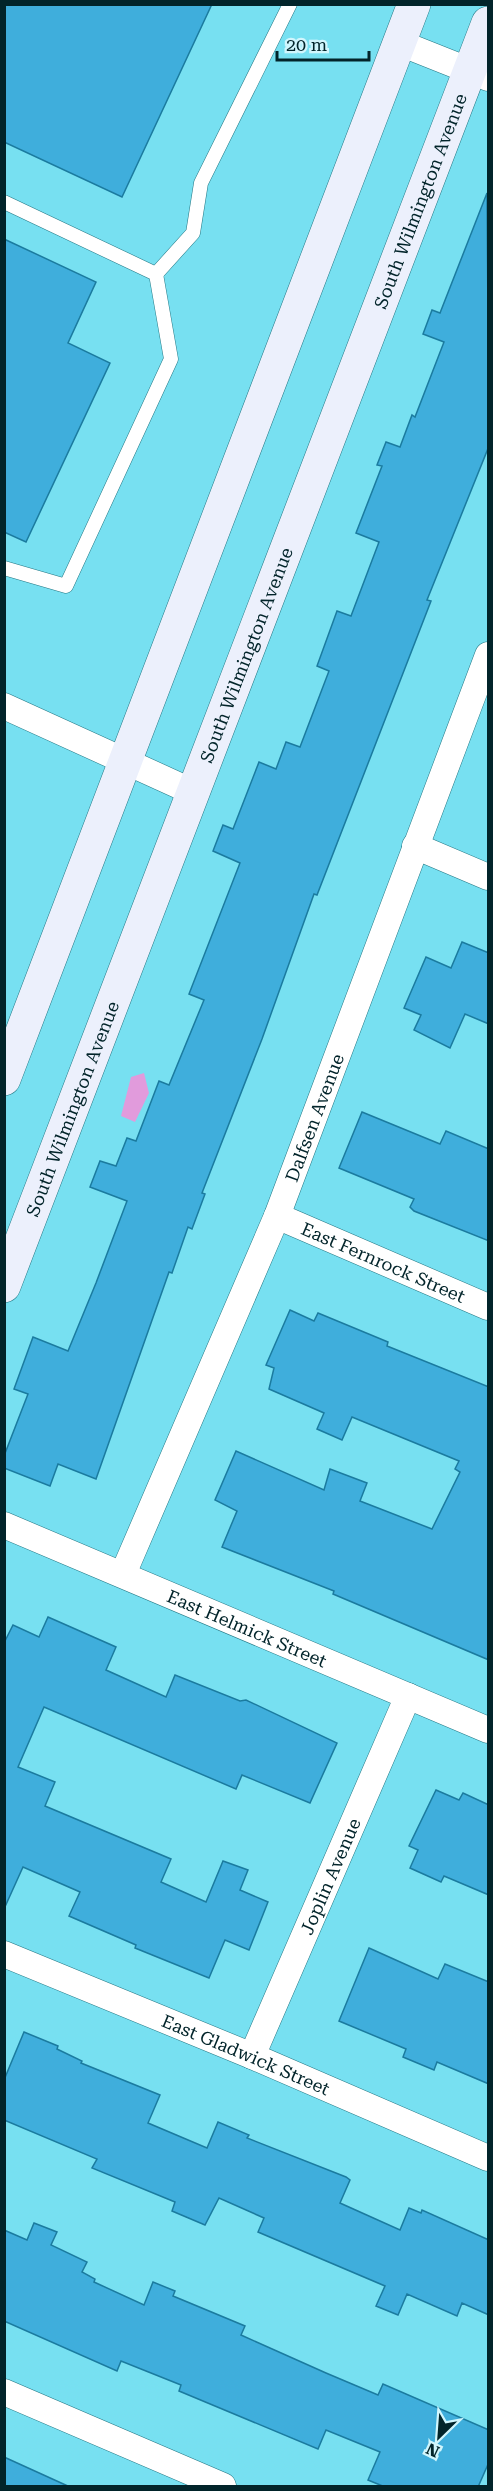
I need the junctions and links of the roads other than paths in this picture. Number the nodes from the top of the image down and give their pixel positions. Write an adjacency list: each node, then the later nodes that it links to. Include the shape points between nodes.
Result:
1 (290, 4): 7 (lane, via 201,183 193,233)
2 (414, 4): 4 (main road)
3 (489, 23): 5 (main road, South Wilmington Avenue)
4 (400, 44): 5 (street); 11 (main road)
5 (480, 75): 12 (main road, South Wilmington Avenue)
6 (4, 202): 7 (lane)
7 (156, 274): 8 (lane, via 171,359 66,586)
8 (4, 568)
9 (489, 655): 13 (street, Dalfsen Avenue)
10 (4, 706): 11 (street)
11 (126, 762): 12 (street); 15 (main road)
12 (195, 793): 17 (main road, South Wilmington Avenue)
13 (415, 846): 14 (street); 16 (street, Dalfsen Avenue)
14 (489, 877)
15 (4, 1079)
16 (277, 1216): 18 (street, East Fernrock Street); 20 (street, Dalfsen Avenue)
17 (4, 1286)
18 (489, 1307)
19 (4, 1526): 20 (street, East Helmick Street)
20 (123, 1574): 21 (street, East Helmick Street)
21 (408, 1696): 22 (street, East Helmick Street); 24 (street, Joplin Avenue)
22 (489, 1730)
23 (4, 1954): 24 (street, East Gladwick Street)
24 (252, 2056): 25 (street, East Gladwick Street)
25 (489, 2158)
26 (4, 2392): 27 (street)
27 (208, 2484)

